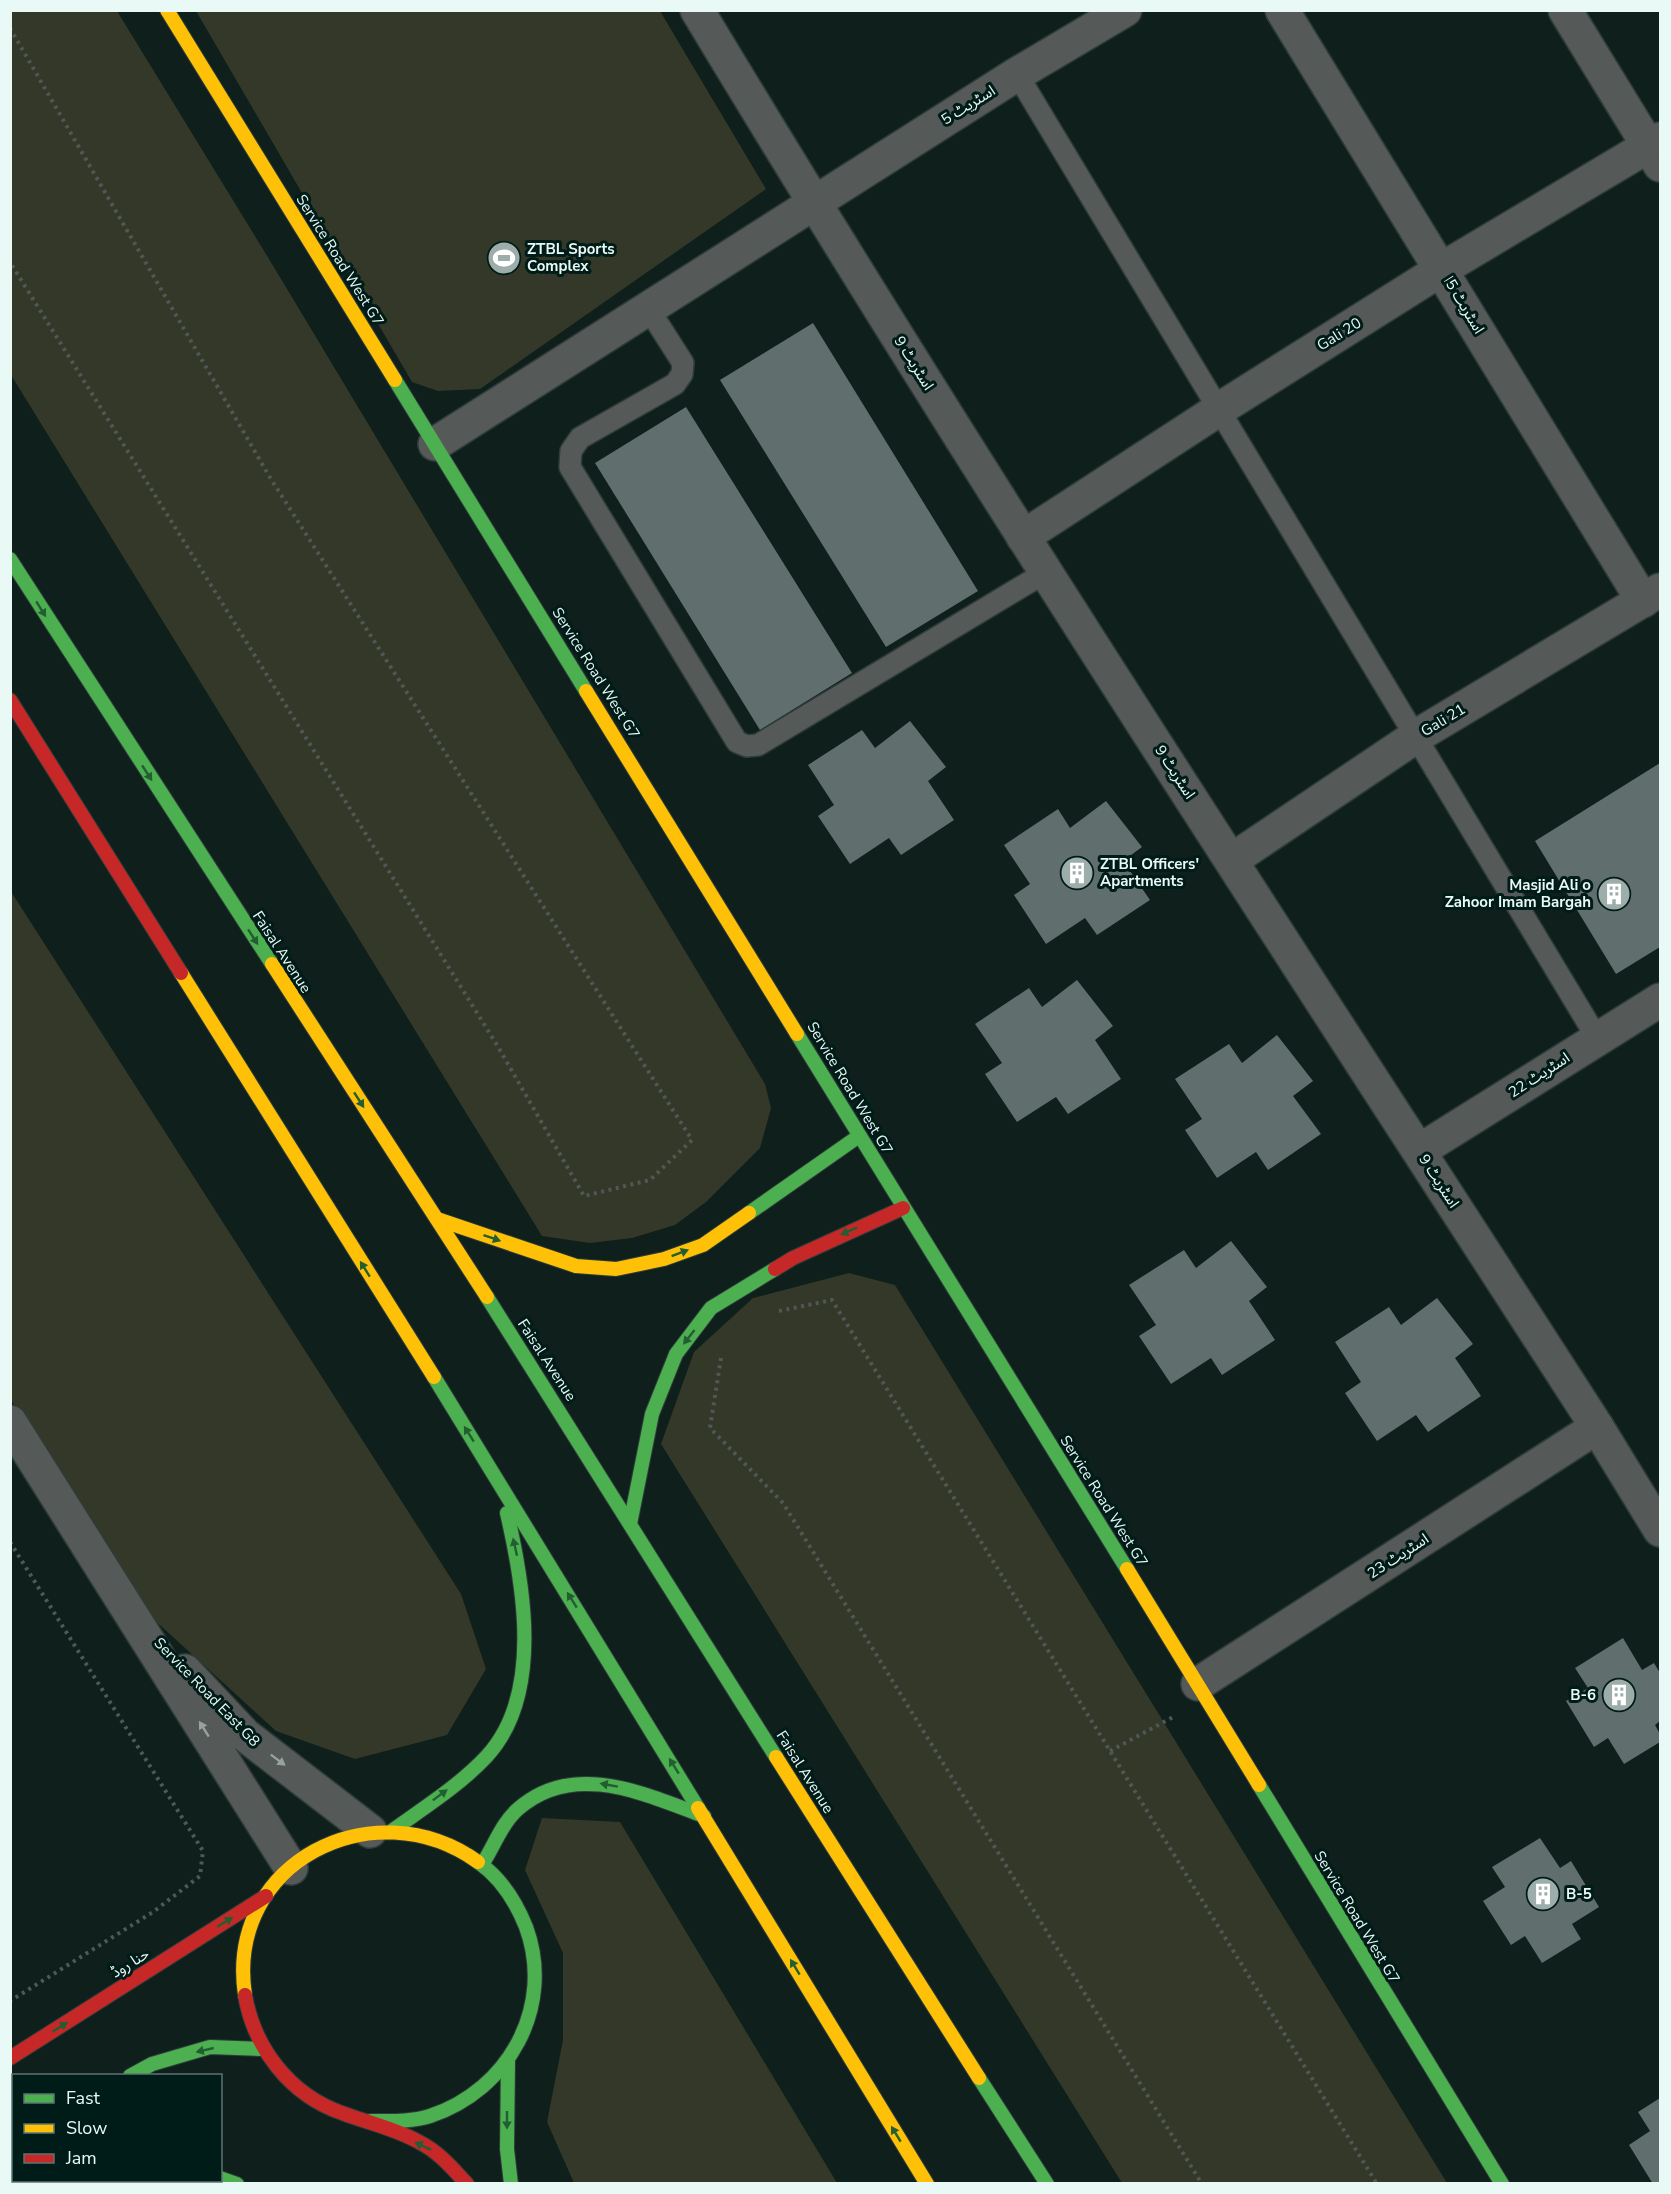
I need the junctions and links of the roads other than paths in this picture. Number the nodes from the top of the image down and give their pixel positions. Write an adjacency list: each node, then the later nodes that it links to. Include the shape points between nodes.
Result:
1 (167, 10): 12 (main road, Service Road West G7)
2 (697, 10): 8 (street, اسٹریٹ 9)
3 (1125, 10): 6 (street, اسٹریٹ 5)
4 (1282, 10): 9 (street, اسٹریٹ 5ا)
5 (1564, 10): 7 (street)
6 (1017, 74): 8 (street, اسٹریٹ 5); 11 (lane)
7 (1657, 150): 9 (street, Gali 20)
8 (813, 203): 10 (street, اسٹریٹ 5); 13 (street, اسٹریٹ 9)
9 (1442, 269): 11 (street, Gali 20); 16 (street, اسٹریٹ 5ا)
10 (648, 308): 12 (street, اسٹریٹ 5); 15 (lane, via 683,363 682,374 675,384 580,438 571,451 570,467 737,742 758,745)
11 (1218, 410): 13 (street, Gali 20); 18 (lane)
12 (435, 444): 22 (main road, Service Road West G7)
13 (1023, 537): 15 (street, اسٹریٹ 9)
14 (10, 560): 25 (main road, Faisal Avenue, one-way to 25)
15 (1046, 572): 19 (street, اسٹریٹ 9)
16 (1652, 595): 18 (street, Gali 21)
17 (10, 700): 28 (main road, one-way to 17)
18 (1415, 737): 19 (street, Gali 21); 21 (lane)
19 (1232, 860): 23 (street, اسٹریٹ 9)
20 (1660, 1000): 21 (street, اسٹریٹ 22)
21 (1597, 1038): 23 (street, اسٹریٹ 22)
22 (859, 1136): 24 (main road, Service Road West G7); 25 (main road, one-way to 22, via 576,1266 616,1269 664,1259 703,1245)
23 (1419, 1151): 27 (street, اسٹریٹ 9)
24 (903, 1209): 29 (main road, one-way to 29, via 793,1257 711,1308 676,1354 652,1414); 32 (main road, Service Road West G7)
25 (437, 1219): 29 (main road, Faisal Avenue)
26 (10, 1422): 31 (street, Service Road East G8)
27 (1597, 1427): 30 (street, اسٹریٹ 9); 32 (street, اسٹریٹ 23)
28 (500, 1483): 33 (main road, one-way to 28); 34 (main road, one-way to 28, via 463,1777 495,1747 512,1708 526,1651 525,1603)
29 (630, 1524): 48 (main road, Faisal Avenue)
30 (1660, 1530)
31 (133, 1615): 34 (street, Service Road East G8, one-way to 34, via 244,1735); 36 (street, Service Road East G8, one-way to 31)
32 (1203, 1692): 49 (main road, Service Road West G7)
33 (705, 1816): 35 (main road, one-way to 35, via 610,1784 574,1782 546,1788 517,1810); 47 (main road, one-way to 33)
34 (382, 1830): 35 (main road, via 440,1839); 36 (main road, via 341,1838 315,1850)
35 (483, 1863): 40 (main road, via 518,1906 535,1958 531,2012 522,2038)
36 (291, 1868): 37 (main road)
37 (266, 1896): 38 (main road, via 246,1945 243,1972 244,1999); 39 (main road, حنا روڈ, one-way to 37)
38 (263, 2049): 41 (main road, one-way to 41, via 210,2047 152,2064); 42 (main road, via 283,2076 308,2097 338,2112)
39 (10, 2058)
40 (507, 2061): 42 (main road, via 475,2091 437,2114 404,2121); 46 (main road, one-way to 46)
41 (134, 2074)
42 (371, 2121): 45 (main road, one-way to 42, via 433,2150)
43 (222, 2179): 44 (main road)
44 (237, 2184)
45 (467, 2184)
46 (511, 2184)
47 (927, 2184)
48 (1047, 2184)
49 (1502, 2184)

